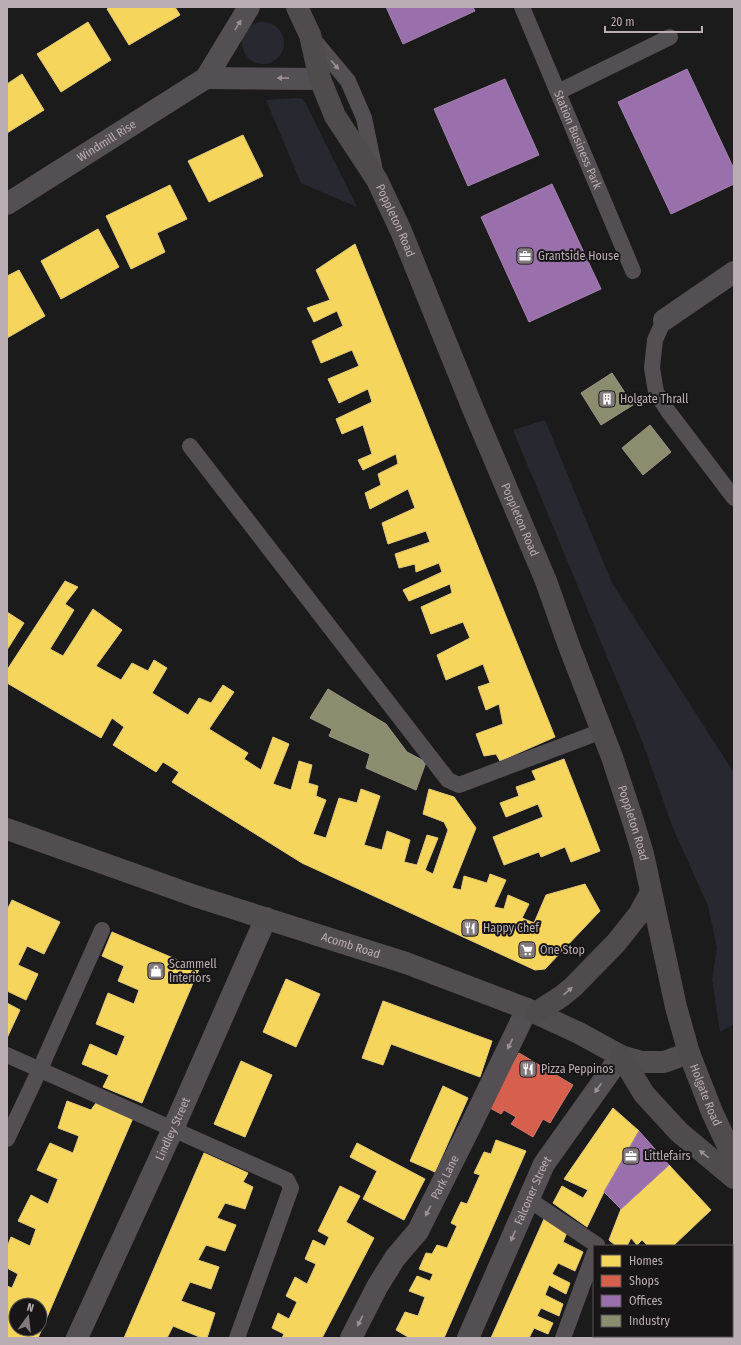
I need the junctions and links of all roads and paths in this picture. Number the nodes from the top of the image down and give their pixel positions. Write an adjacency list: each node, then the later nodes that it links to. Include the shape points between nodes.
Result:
1 (249, 7): 6 (street, Windmill Rise, one-way to 1)
2 (297, 7): 4 (main road, Poppleton Road)
3 (524, 8): 8 (lane, Station Business Park)
4 (310, 36): 7 (main road, Poppleton Road); 9 (lane, one-way to 9, via 348,81 364,118)
5 (670, 37): 8 (lane)
6 (206, 78): 7 (street, one-way to 6); 10 (street, Windmill Rise)
7 (320, 79): 9 (main road, Poppleton Road, via 335,116)
8 (558, 92): 11 (lane, Station Business Park)
9 (377, 180): 16 (main road, Poppleton Road, via 401,231 546,581)
10 (7, 204)
11 (633, 271)
12 (734, 272): 13 (street)
13 (664, 320): 15 (lane, via 655,340 652,368 656,392)
14 (190, 446): 16 (lane, via 448,780 459,785)
15 (734, 498)
16 (602, 731): 18 (main road, Poppleton Road, via 633,820)
17 (7, 829): 19 (main road, Acomb Road)
18 (652, 892): 21 (main road, one-way to 18, via 562,996 573,987 616,943 639,914); 22 (main road, Poppleton Road, via 676,1007)
19 (266, 918): 21 (main road, Acomb Road, via 406,963); 26 (street, Lindley Street)
20 (102, 930): 25 (lane)
21 (532, 1011): 24 (main road, Acomb Road); 35 (street, Park Lane, one-way to 35, via 418,1231 391,1264)
22 (690, 1053): 24 (main road, Acomb Road, via 664,1062 642,1062); 28 (main road, Holgate Road, via 712,1112)
23 (7, 1055): 25 (lane)
24 (621, 1056): 29 (main road, one-way to 24, via 679,1132 644,1094); 30 (street, Falconer Street, one-way to 30, via 544,1164)
25 (40, 1069): 26 (lane); 27 (lane)
26 (173, 1129): 33 (street, Lindley Street); 34 (lane, via 287,1180 291,1188)
27 (7, 1139)
28 (732, 1150)
29 (734, 1178)
30 (528, 1200): 31 (lane); 36 (street, Falconer Street, one-way to 36)
31 (597, 1245)
32 (593, 1257): 37 (lane)
33 (77, 1338)
34 (237, 1338)
35 (351, 1338)
36 (468, 1338)
37 (563, 1338)

